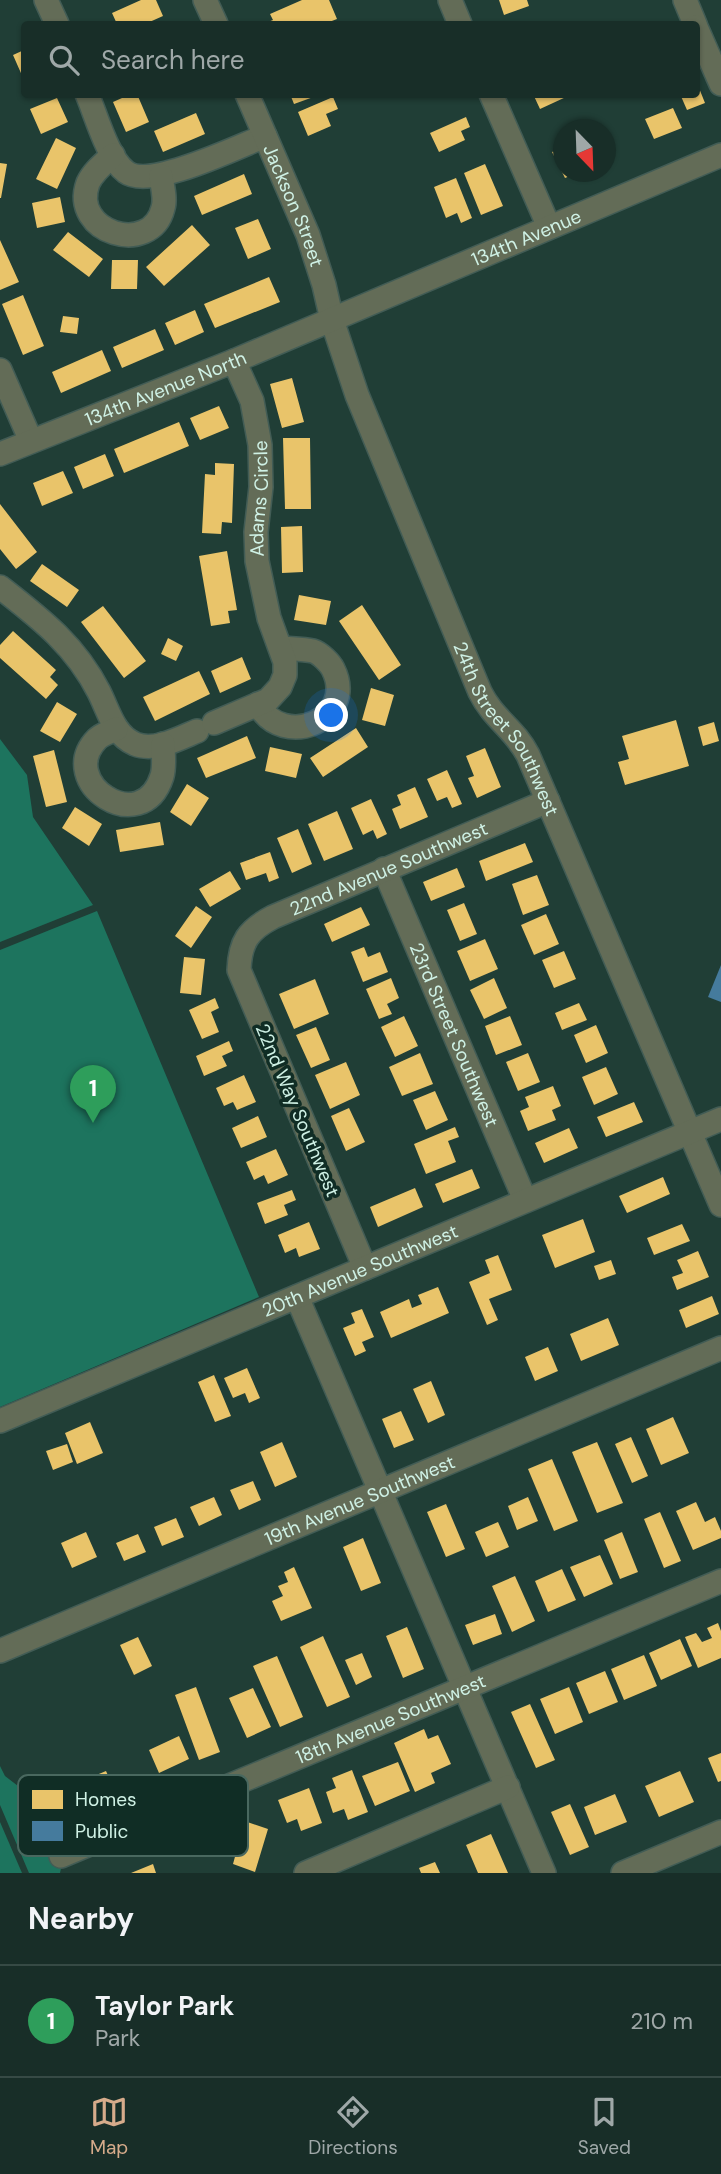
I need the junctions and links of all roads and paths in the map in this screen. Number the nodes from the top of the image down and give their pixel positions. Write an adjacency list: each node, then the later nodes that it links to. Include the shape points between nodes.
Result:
1 (46, 0): 5 (street)
2 (205, 0): 6 (street)
3 (450, 0): 7 (street)
4 (685, 0): 8 (street)
5 (56, 21)
6 (215, 21)
7 (459, 21)
8 (694, 21)
9 (700, 35): 10 (street)
10 (721, 84)
11 (89, 98): 15 (street)
12 (249, 98): 14 (street, Jackson Street)
13 (493, 98): 18 (street)
14 (265, 136): 17 (street); 19 (street, Jackson Street, via 308,235)
15 (113, 155): 17 (street, via 125,172 138,178); 17 (street, via 93,174 86,196 92,216 108,231 121,236 138,234 159,218 164,206)
16 (721, 155): 18 (street, 134th Avenue)
17 (160, 176)
18 (549, 227): 19 (street, 134th Avenue)
19 (332, 320): 20 (street, 134th Avenue North); 29 (street, 24th Street Southwest, via 356,395 480,692 489,709 520,740)
20 (234, 361): 22 (street, 134th Avenue North); 25 (street, Adams Circle, via 253,401 260,445 257,561 269,618)
21 (0, 370): 22 (street)
22 (30, 442): 23 (street, 134th Avenue North)
23 (0, 454)
24 (0, 587): 27 (street, via 50,625 71,648)
25 (281, 648): 26 (street, Adams Circle, via 285,676 268,700); 26 (street, via 316,651 331,666 337,678 334,705 324,718 297,728 264,716)
26 (258, 704): 28 (street, Adams Circle)
27 (116, 729): 28 (street, Adams Circle, via 137,745); 28 (street, via 98,737 87,764 95,790 117,804 146,799 157,788 163,773)
28 (163, 744)
29 (548, 801): 30 (street, 22nd Avenue Southwest); 33 (street, 24th Street Southwest)
30 (384, 869): 31 (street, 22nd Avenue Southwest, via 261,923); 34 (street, 23rd Street Southwest)
31 (240, 951): 36 (street, 22nd Way Southwest, via 239,970)
32 (721, 1119): 33 (street, 20th Avenue Southwest)
33 (690, 1132): 34 (street, 20th Avenue Southwest); 35 (street, 24th Street Southwest)
34 (525, 1200): 36 (street, 20th Avenue Southwest)
35 (721, 1205)
36 (365, 1268): 37 (street, 20th Avenue Southwest)
37 (297, 1297): 39 (street, 20th Avenue Southwest); 40 (street)
38 (721, 1349): 40 (street, 19th Avenue Southwest)
39 (0, 1421)
40 (381, 1491): 42 (street, 19th Avenue Southwest); 43 (street)
41 (721, 1581): 43 (street, 18th Avenue Southwest)
42 (0, 1651)
43 (465, 1688): 44 (street, 18th Avenue Southwest); 45 (street)
44 (248, 1778)
45 (508, 1787): 47 (street); 48 (street)
46 (721, 1832): 49 (street)
47 (306, 1873)
48 (544, 1873)
49 (623, 1873)

